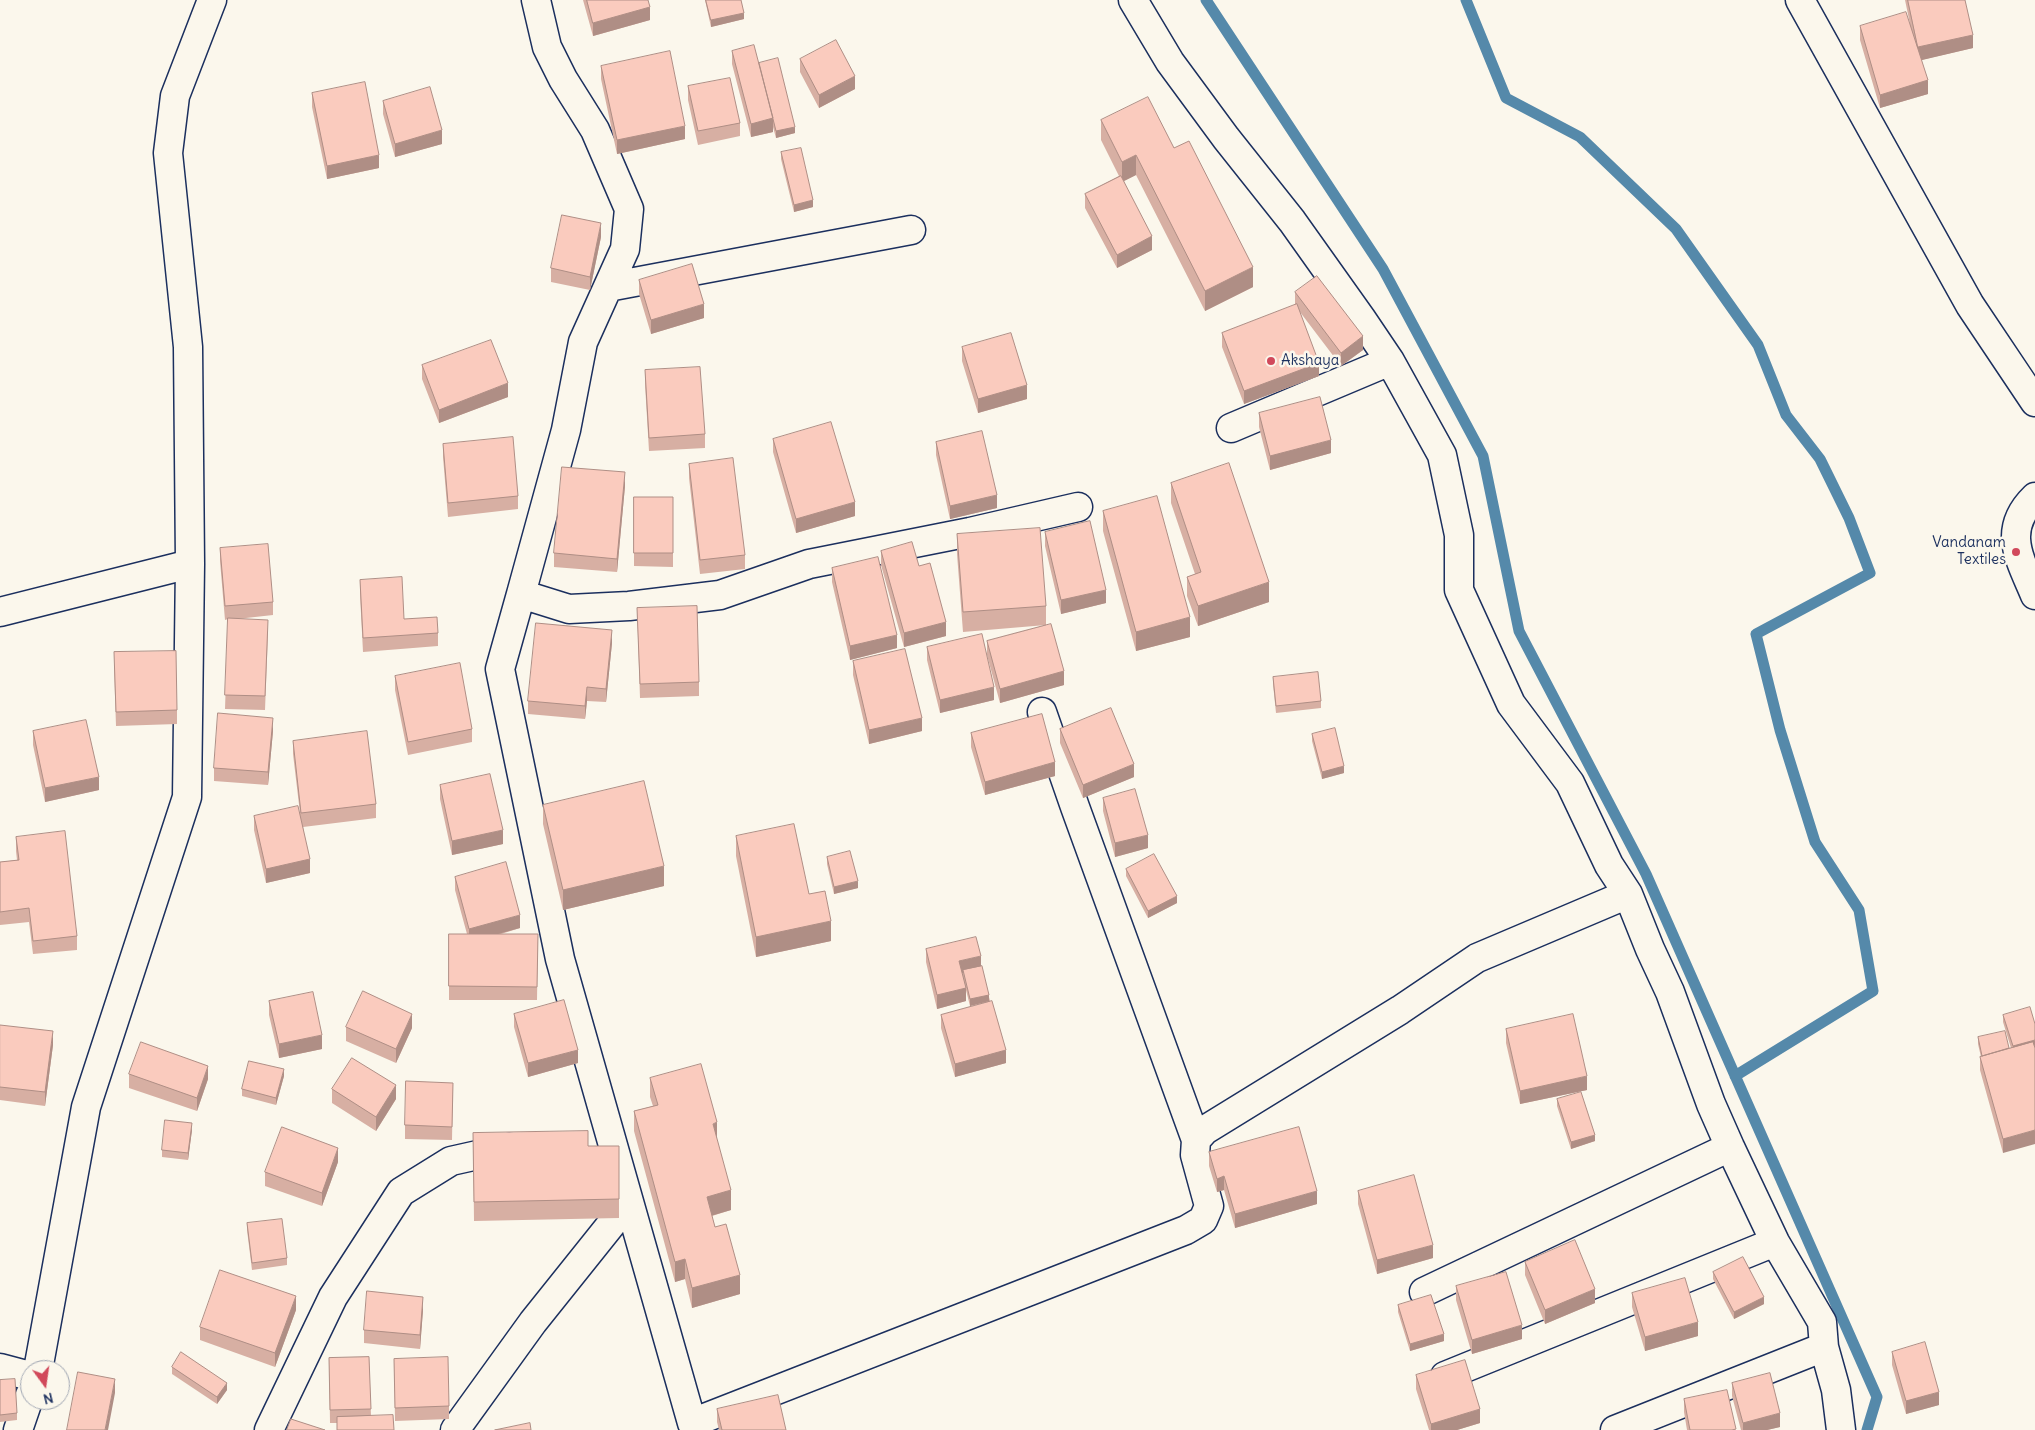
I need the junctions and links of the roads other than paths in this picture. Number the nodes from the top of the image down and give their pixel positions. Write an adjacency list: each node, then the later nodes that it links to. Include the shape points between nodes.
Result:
1 (212, 0): 12 (street, via 175,96 168,153 188,347)
2 (536, 0): 6 (street, via 547,47 595,130 628,209 625,250)
3 (1133, 0): 7 (street, via 1170,62 1292,221)
4 (1800, 0): 8 (street, via 1970,305)
5 (911, 230): 6 (street)
6 (608, 287): 13 (street, via 583,342 566,430)
7 (1390, 361): 9 (street); 17 (street, via 1442,456 1459,534 1459,590 1512,704 1570,783 1609,865)
8 (2035, 402)
9 (1231, 428)
10 (2035, 498): 14 (street, via 2021,516 2015,532 2016,552)
11 (1078, 507): 13 (street, via 809,564 720,595 629,606 569,609)
12 (190, 564): 15 (street); 28 (street, via 188,796 86,1107)
13 (521, 594): 20 (street, via 500,669 560,959)
14 (2035, 594)
15 (0, 612)
16 (1042, 712): 18 (street)
17 (1628, 894): 18 (street, via 1477,958 1400,1010 1205,1130); 21 (street)
18 (1196, 1140): 25 (street, via 1195,1155 1209,1206 1203,1220 1186,1230 692,1423)
19 (583, 1146): 20 (street)
20 (613, 1146): 23 (street)
21 (1730, 1147): 24 (street); 26 (street)
22 (534, 1148): 34 (street, via 504,1148 451,1161 401,1192 333,1298)
23 (629, 1202): 25 (street); 35 (street, via 533,1322)
24 (1775, 1242): 27 (street, via 1822,1322); 31 (street)
25 (648, 1268): 36 (street)
26 (1424, 1292)
27 (1824, 1347): 37 (street); 38 (street, via 1836,1390)
28 (40, 1360)
29 (0, 1368): 30 (street)
30 (20, 1373)
31 (1445, 1376)
32 (25, 1410): 33 (street)
33 (18, 1430)
34 (269, 1430)
35 (455, 1430)
36 (675, 1430)
37 (1615, 1430)
38 (1841, 1430)

